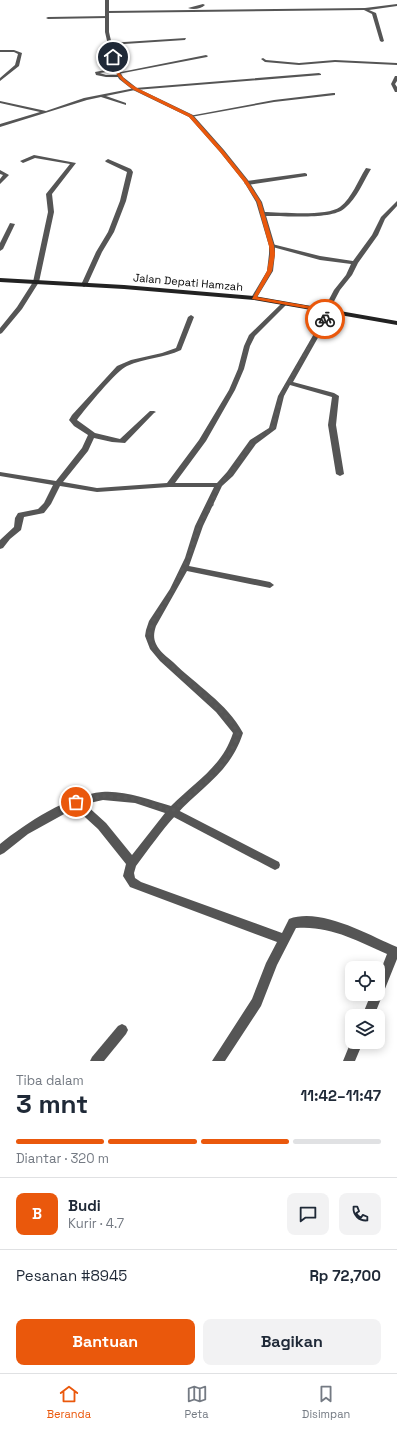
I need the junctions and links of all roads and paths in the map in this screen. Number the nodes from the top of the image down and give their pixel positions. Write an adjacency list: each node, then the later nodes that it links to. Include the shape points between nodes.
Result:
1 (107, 0): 5 (street)
2 (203, 4): 5 (street, via 195,8)
3 (397, 5): 4 (street)
4 (365, 9): 5 (street); 8 (street, via 374,13)
5 (108, 13): 6 (street); 9 (street)
6 (48, 18)
7 (185, 39): 9 (street)
8 (382, 41)
9 (109, 44): 14 (street)
10 (0, 52): 17 (street, via 20,53 17,65)
11 (206, 56): 14 (street)
12 (263, 59): 13 (street, via 284,63 334,61)
13 (397, 64)
14 (118, 73): 18 (street)
15 (319, 74): 18 (street)
16 (397, 77): 19 (street, via 394,84)
17 (0, 80)
18 (135, 89): 21 (street); 25 (street)
19 (397, 91)
20 (333, 94): 25 (street)
21 (101, 96): 23 (street); 24 (street)
22 (0, 102): 24 (street)
23 (124, 104)
24 (46, 112): 26 (street)
25 (191, 116): 33 (street)
26 (0, 126)
27 (23, 161): 41 (street, via 34,156 73,163 49,194 51,212)
28 (108, 161): 42 (street, via 130,172 123,201 111,232)
29 (368, 169): 35 (street, via 355,191 342,208 336,211 324,214)
30 (0, 172): 32 (street, via 6,175)
31 (305, 175): 33 (street)
32 (0, 182)
33 (247, 183): 35 (street)
34 (397, 203): 39 (street, via 383,218 375,235)
35 (263, 214): 37 (street)
36 (12, 224): 38 (street)
37 (272, 246): 39 (street, via 320,258); 43 (street, via 270,271)
38 (0, 249)
39 (355, 263): 45 (street, via 337,290)
40 (0, 280): 41 (main road, Jalan Depati Hamzah)
41 (36, 282): 42 (main road, Jalan Depati Hamzah); 48 (street, via 20,308)
42 (84, 284): 43 (main road, Jalan Depati Hamzah)
43 (254, 298): 44 (main road, Jalan Depati Hamzah)
44 (285, 303): 45 (main road, Jalan Depati Hamzah); 55 (street, via 252,335 232,390 202,441)
45 (328, 311): 47 (main road, Jalan Depati Hamzah); 49 (street)
46 (191, 317): 51 (street, via 179,349 168,355 119,367 75,417 74,423)
47 (397, 323)
48 (0, 332)
49 (289, 383): 53 (street, via 336,396 332,425); 56 (street, via 281,396 272,429 253,442)
50 (152, 412): 51 (street, via 122,441)
51 (92, 435): 54 (street, via 85,449)
52 (0, 474): 54 (street)
53 (340, 474)
54 (57, 484): 55 (street, via 97,490); 57 (street, via 41,511 21,515 18,528)
55 (169, 485): 56 (street)
56 (219, 485): 58 (street, via 211,506 199,526)
57 (0, 546)
58 (184, 568): 59 (street); 61 (street, via 154,619 149,637 152,645 167,662 226,717 238,733 236,744 219,769)
59 (270, 585)
60 (76, 802): 61 (street, via 103,796 135,799); 62 (street, via 24,831); 63 (street, via 102,826)
61 (172, 811): 63 (street); 64 (street)
62 (0, 850)
63 (132, 863): 65 (street, via 128,871 130,881 137,886)
64 (275, 865)
65 (284, 939): 66 (street, via 293,923 321,922); 71 (street, via 257,1002)
66 (395, 952): 67 (street)
67 (385, 975)
68 (122, 1030): 70 (street)
69 (354, 1049): 72 (street)
70 (96, 1061)
71 (218, 1061)
72 (349, 1061)

